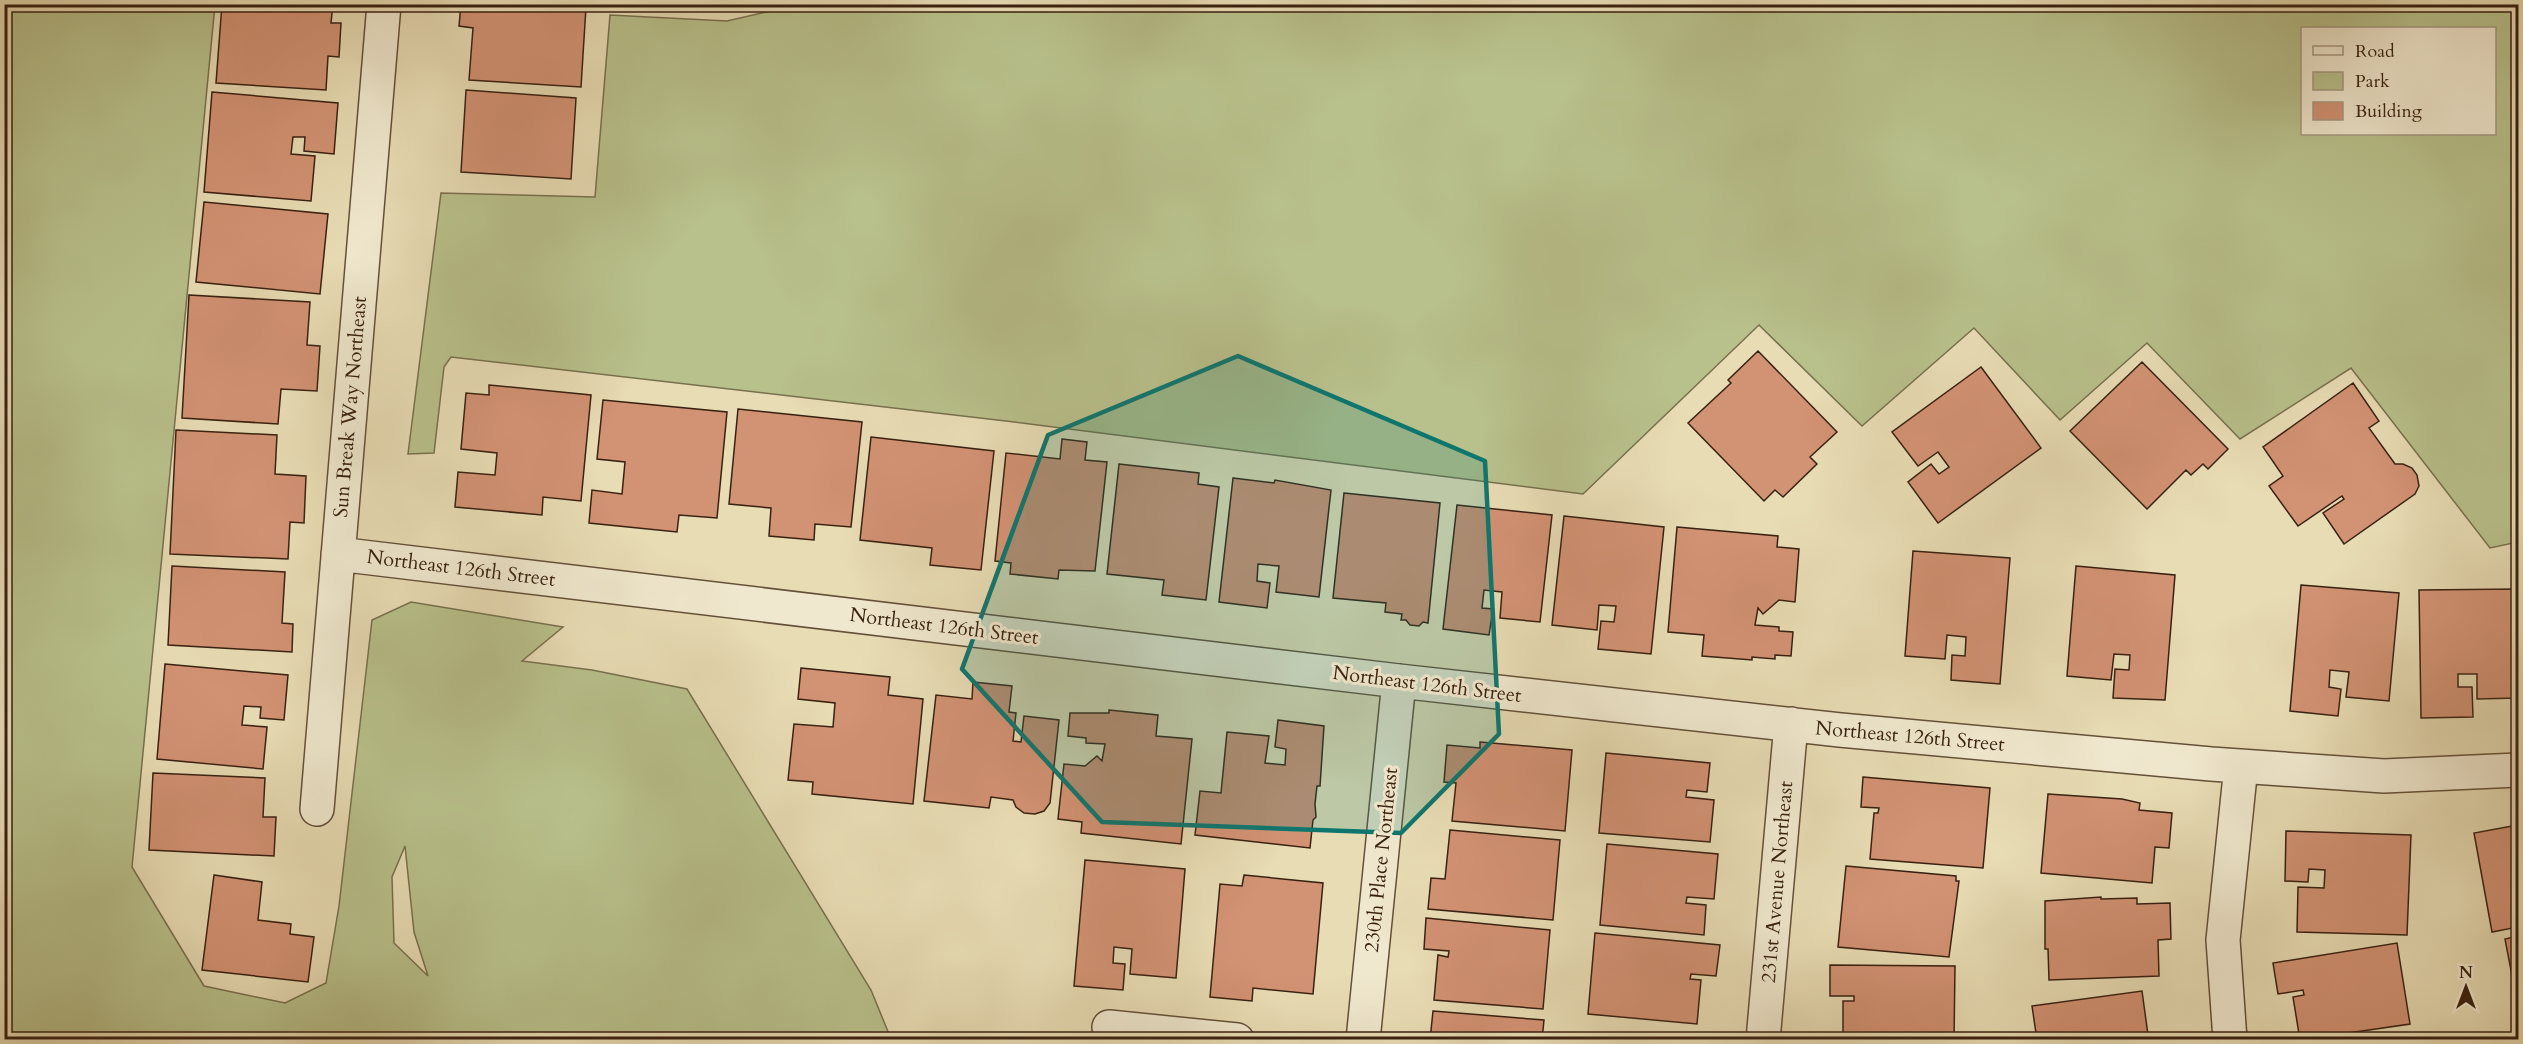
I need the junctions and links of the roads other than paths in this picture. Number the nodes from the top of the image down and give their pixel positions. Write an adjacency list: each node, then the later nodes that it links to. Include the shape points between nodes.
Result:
1 (384, 4): 2 (street, Sun Break Way Northeast)
2 (338, 554): 3 (street, Northeast 126th Street); 7 (street, Sun Break Way Northeast)
3 (1399, 681): 4 (street, Northeast 126th Street); 10 (street, 230th Place Northeast)
4 (1791, 724): 5 (street, Northeast 126th Street); 11 (street, 231st Avenue Northeast)
5 (2241, 766): 6 (street, Northeast 126th Street, via 2384,776); 12 (street, via 2223,940)
6 (2518, 770)
7 (317, 809)
8 (1109, 1026): 9 (street)
9 (1237, 1040)
10 (1363, 1040)
11 (1763, 1040)
12 (2230, 1040)

